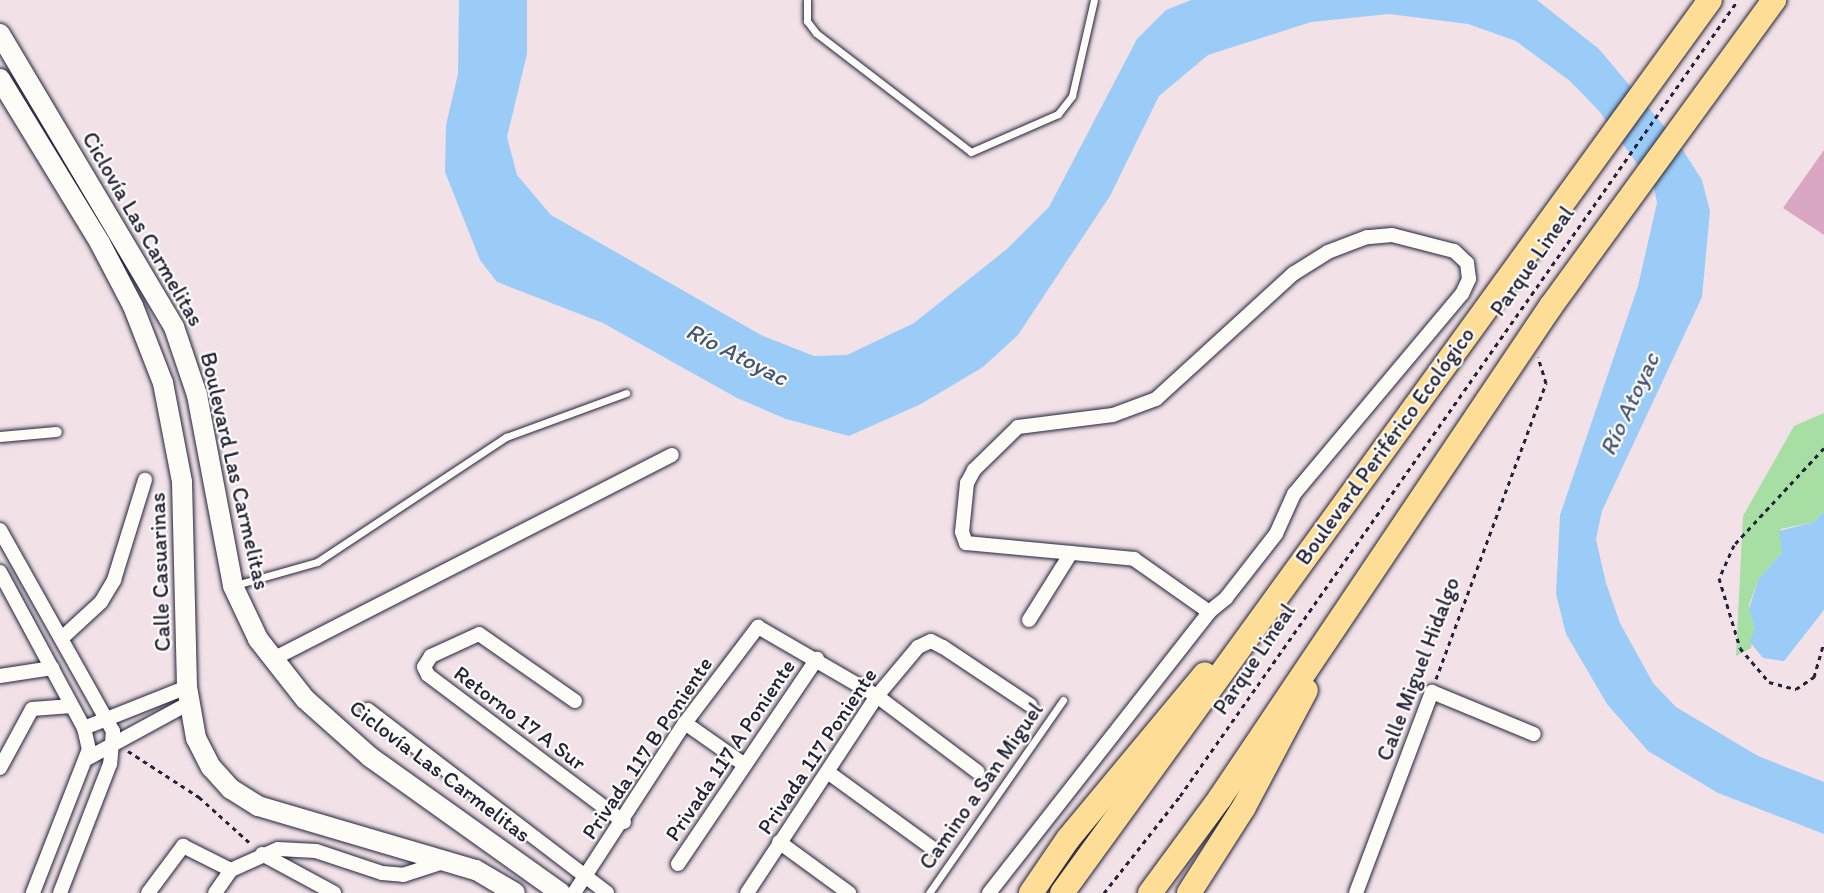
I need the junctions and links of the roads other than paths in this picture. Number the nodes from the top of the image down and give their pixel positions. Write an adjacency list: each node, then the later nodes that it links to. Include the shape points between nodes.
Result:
1 (807, 0): 2 (lane, via 807,21 816,33 971,152 1058,114 1072,96)
2 (1094, 0)
3 (1710, 0): 18 (highway, Boulevard Periférico Ecológico)
4 (1774, 0): 21 (highway, via 1684,117 1551,306)
5 (0, 34): 12 (main road, Boulevard Las Carmelitas, via 174,327 197,394)
6 (0, 79): 10 (main road, Calle Casuarinas, via 133,306 163,383)
7 (626, 393): 17 (lane, via 506,437 317,562)
8 (57, 432): 9 (street)
9 (0, 437)
10 (177, 452): 12 (main road, via 195,445); 27 (main road, Calle Casuarinas)
11 (672, 455): 23 (street)
12 (211, 465): 17 (main road, Boulevard Las Carmelitas)
13 (145, 480): 22 (street, via 114,580 101,602)
14 (0, 530): 22 (street)
15 (1071, 553): 19 (street, via 1134,559); 19 (street, via 966,543 962,532 967,483 1009,432 1018,427 1113,415 1156,399 1294,273 1328,252 1367,237 1392,235 1454,251 1467,264 1469,279 1462,294 1294,494 1276,534 1227,598); 20 (street)
16 (0, 572): 25 (street)
17 (233, 586): 23 (main road, Boulevard Las Carmelitas)
18 (1275, 596): 65 (highway, via 1075,830); 66 (highway, Boulevard Periférico Ecológico)
19 (1209, 612): 64 (street)
20 (1029, 620)
21 (1333, 627): 67 (highway, via 1215,807); 68 (highway, via 1282,739)
22 (63, 638): 34 (street)
23 (273, 659): 58 (main road, Boulevard Las Carmelitas, via 305,699 370,758)
24 (817, 659): 28 (street); 35 (street, Privada 117 B Poniente, via 758,627); 40 (street, Privada 117 A Poniente)
25 (52, 668): 26 (street); 32 (street)
26 (0, 676)
27 (189, 694): 34 (street); 38 (street); 48 (main road, Calle Casuarinas, via 196,738 231,789 302,821)
28 (877, 696): 31 (street, Privada 117 Poniente, via 918,647 931,641); 42 (street); 43 (street, Privada 117 Poniente)
29 (575, 700): 44 (street, Retorno 17 A Sur, via 479,634 431,656 424,667 428,675)
30 (1063, 700): 63 (lane, Camino a San Miguel)
31 (1030, 705)
32 (72, 706): 36 (street); 41 (street, via 32,709)
33 (368, 710): 51 (street)
34 (108, 720): 36 (street); 38 (street)
35 (686, 723): 40 (street); 44 (street, Privada 117 B Poniente)
36 (84, 728): 39 (street)
37 (1534, 734): 69 (street, Calle Miguel Hidalgo, via 1432,692)
38 (114, 744): 39 (street); 53 (street)
39 (88, 758): 52 (street)
40 (742, 763): 49 (street, Privada 117 A Poniente)
41 (0, 768)
42 (978, 772)
43 (829, 773): 45 (street, Privada 117 Poniente); 46 (street)
44 (624, 822): 51 (street, Privada 117 B Poniente)
45 (779, 842): 61 (street, Privada 117 Poniente); 62 (street)
46 (931, 847)
47 (262, 854): 48 (street, via 297,848 403,875); 50 (street); 56 (street)
48 (439, 863): 57 (main road, Calle Casuarinas, via 476,870)
49 (678, 864)
50 (231, 870): 54 (street, via 183,846); 55 (street)
51 (586, 877): 59 (street, Privada 117 B Poniente); 60 (street)
52 (33, 893)
53 (60, 893)
54 (148, 893)
55 (215, 893)
56 (334, 893)
57 (515, 893)
58 (561, 893)
59 (574, 893)
60 (608, 893)
61 (747, 893)
62 (849, 893)
63 (929, 893)
64 (988, 893)
65 (1031, 893)
66 (1062, 893)
67 (1150, 893)
68 (1189, 893)
69 (1356, 893)

